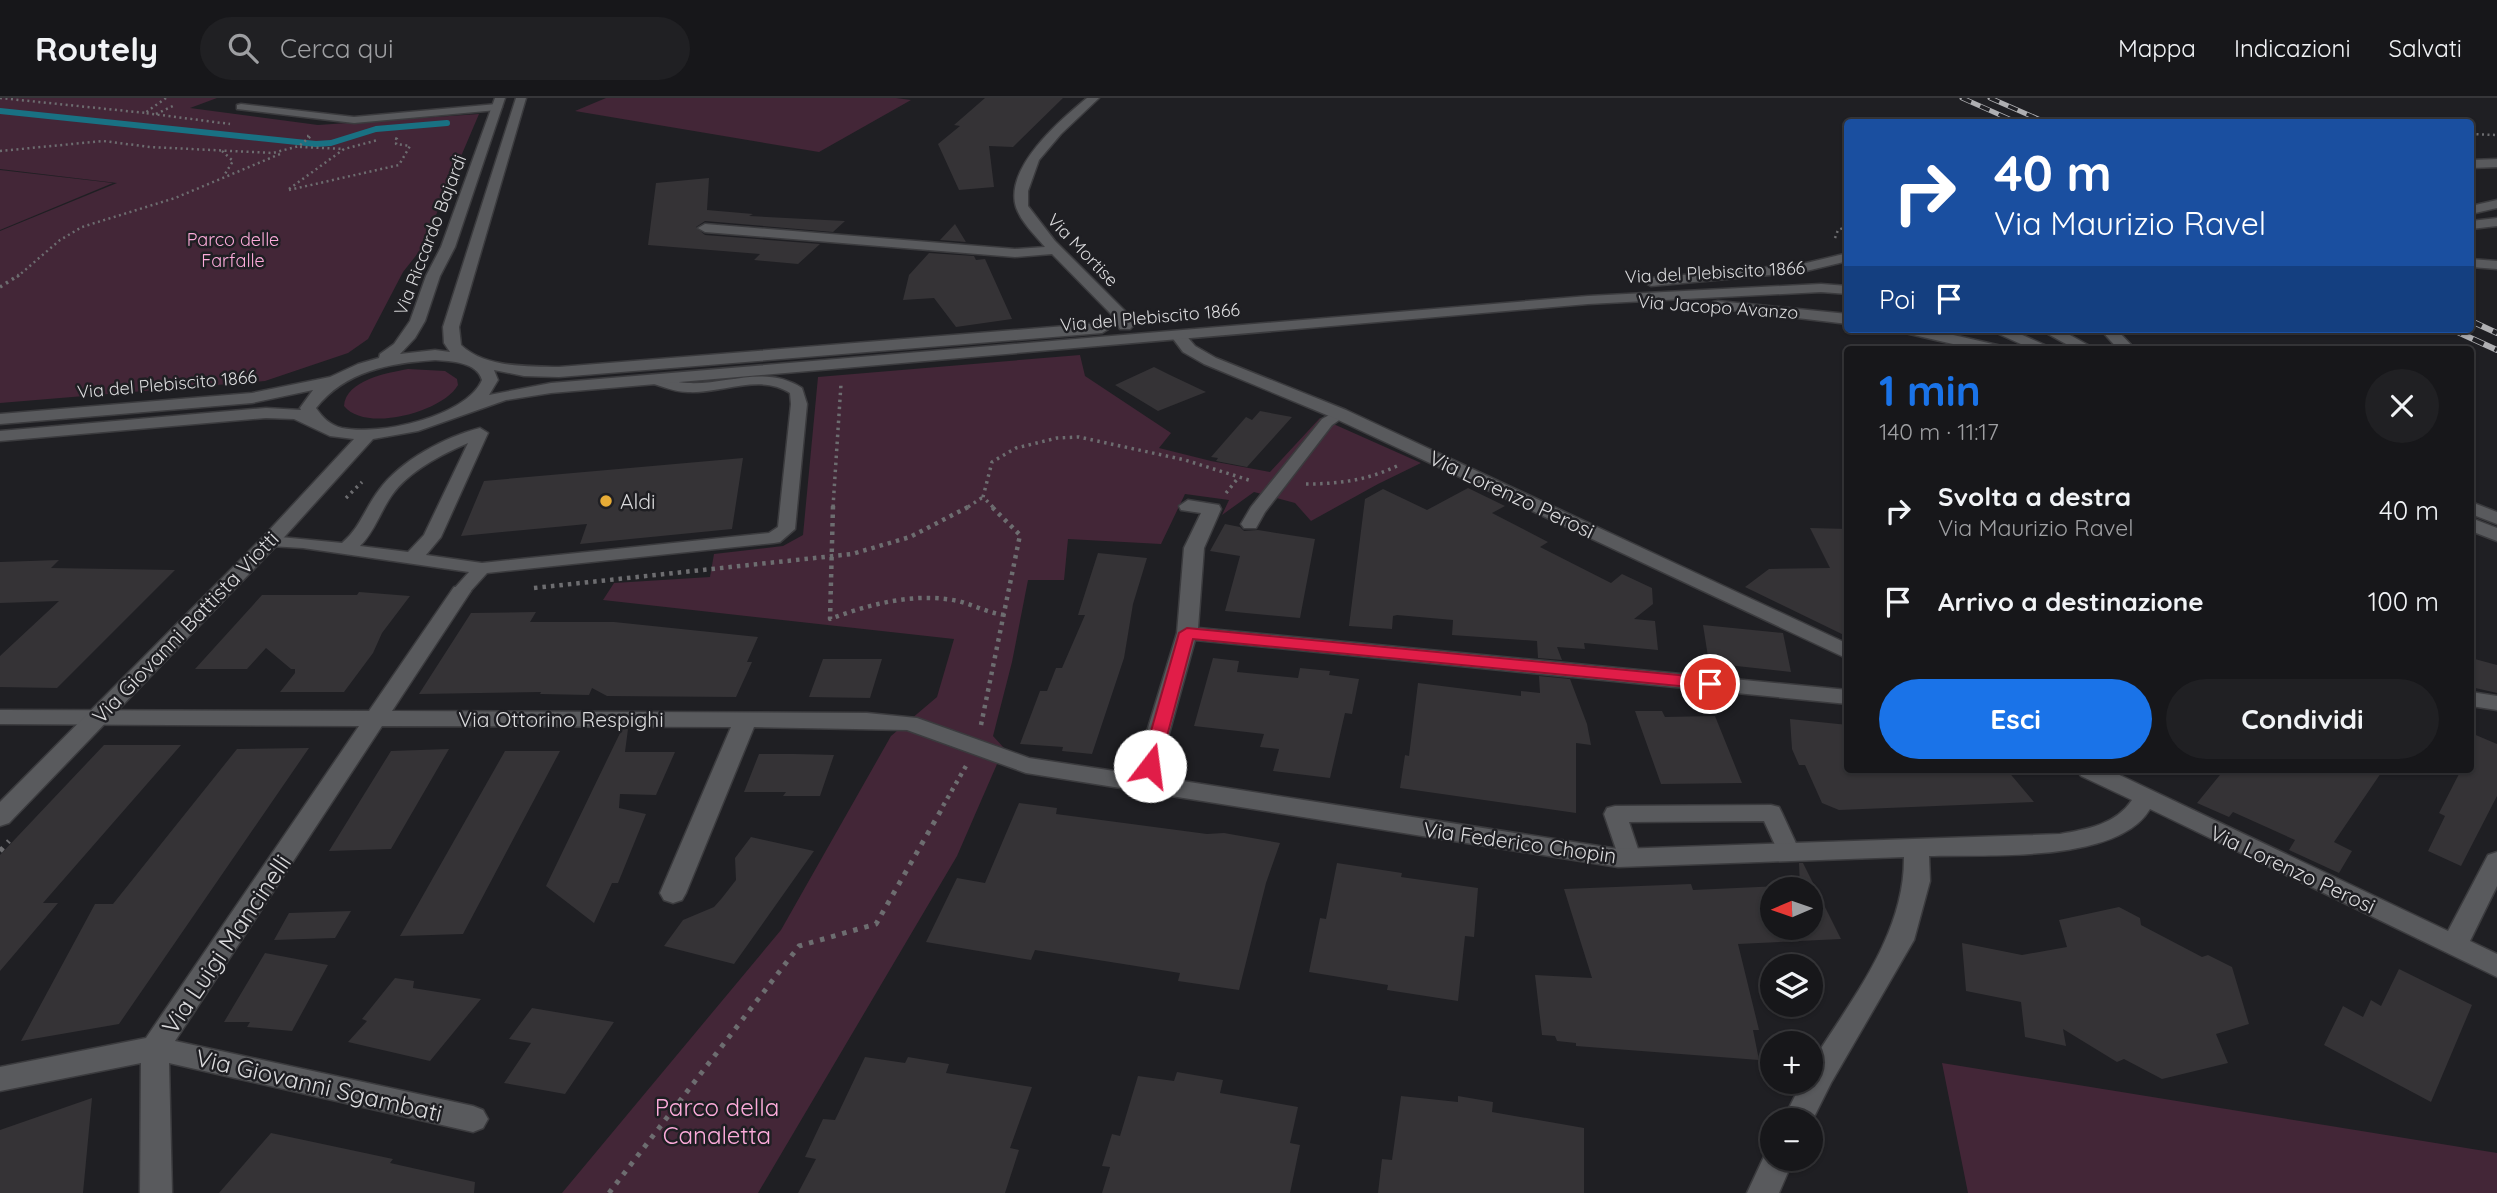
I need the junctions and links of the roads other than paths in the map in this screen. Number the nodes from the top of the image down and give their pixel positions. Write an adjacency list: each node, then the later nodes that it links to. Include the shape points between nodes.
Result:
1 (521, 98): 31 (street, Via Riccardo Bajardi, via 451,327 455,350)
2 (1094, 98): 14 (street, Via Mortise, via 1044,146 1020,191 1022,209)
3 (499, 102): 4 (lane, via 354,120); 32 (street, Via Riccardo Bajardi, via 414,332 406,344)
4 (241, 107)
5 (2497, 163): 6 (street)
6 (2474, 164)
7 (2497, 204): 8 (street)
8 (2474, 209)
9 (2497, 216): 10 (street)
10 (2474, 222)
11 (2497, 222): 12 (street)
12 (2474, 223)
13 (705, 228): 14 (street, via 1015,253)
14 (1056, 250): 21 (street, Via Mortise, via 1120,314)
15 (1844, 261): 21 (street, Via del Plebiscito 1866)
16 (2474, 262): 17 (street)
17 (2497, 265)
18 (1844, 290): 19 (street, Via del Plebiscito 1866)
19 (1588, 300): 20 (street, Via Jacopo Avanzo, via 1744,306); 26 (street, Via del Plebiscito 1866)
20 (1844, 318)
21 (1125, 326): 31 (street, Via del Plebiscito 1866, via 559,372 524,371)
22 (1924, 333): 27 (street)
23 (2006, 333): 28 (street)
24 (2055, 333): 29 (street)
25 (2112, 333): 30 (street)
26 (1179, 336): 34 (street, Via del Plebiscito 1866); 36 (street, Via Lorenzo Perosi, via 1189,349 1210,361)
27 (1982, 346)
28 (2038, 346)
29 (2081, 346)
30 (2124, 346)
31 (474, 360): 32 (street, Via del Plebiscito 1866, via 435,355); 35 (street, via 487,369 490,379 475,400)
32 (370, 365): 33 (street)
33 (335, 380): 37 (street, Via del Plebiscito 1866, via 252,398); 38 (street, via 317,394 309,408)
34 (656, 380): 35 (street, Via del Plebiscito 1866, via 525,391); 50 (lane, via 687,388 776,381 797,391 783,534)
35 (458, 411): 39 (street, Via del Plebiscito 1866, via 413,428)
36 (1340, 414): 44 (lane, via 1327,422); 53 (street, Via Lorenzo Perosi)
37 (0, 419)
38 (312, 421): 39 (street, Via del Plebiscito 1866, via 331,431); 40 (street, Via del Plebiscito 1866, via 298,414 266,413)
39 (368, 434): 47 (street, Via Giovanni Battista Viotti)
40 (0, 436)
41 (1188, 506): 52 (street, via 1212,509 1194,548)
42 (2474, 509): 43 (street)
43 (2497, 518)
44 (1250, 524)
45 (2474, 525): 46 (street)
46 (2497, 535)
47 (270, 541): 48 (lane); 58 (street, Via Giovanni Battista Viotti)
48 (345, 550): 49 (lane); 49 (lane, via 363,536 394,483 451,443 480,433 432,537)
49 (412, 559): 50 (lane)
50 (482, 569): 51 (lane)
51 (461, 591): 59 (street)
52 (1187, 633): 54 (street); 63 (street)
53 (1844, 650)
54 (1844, 697)
55 (2474, 699): 56 (street)
56 (2497, 703)
57 (0, 717): 58 (street, Via Ottorino Respighi)
58 (98, 717): 59 (street, Via Ottorino Respighi); 65 (street, Via Giovanni Battista Viotti)
59 (377, 719): 60 (street, Via Ottorino Respighi); 73 (street, Via Luigi Mancinelli)
60 (746, 719): 61 (street, Via Ottorino Respighi, via 909,723); 70 (street)
61 (969, 746): 63 (street, Via Federico Chopin, via 1026,765)
62 (2095, 773): 64 (street, Via Lorenzo Perosi)
63 (1143, 784): 68 (street, Via Federico Chopin)
64 (2145, 798): 66 (street, Via Federico Chopin, via 2139,811 2109,833 2060,844); 71 (street, Via Lorenzo Perosi)
65 (0, 817)
66 (1916, 847): 67 (street, Via Federico Chopin); 75 (street, via 1917,881 1901,940)
67 (1789, 852): 68 (street, Via Federico Chopin); 68 (lane, via 1771,813 1615,814)
68 (1630, 858)
69 (2497, 861): 71 (street)
70 (673, 893)
71 (2454, 946): 72 (street, Via Lorenzo Perosi)
72 (2497, 966)
73 (155, 1048): 74 (street, Via Giovanni Sgambati); 76 (street, Via Giovanni Sgambati); 78 (street, Via Luigi Mancinelli)
74 (0, 1079)
75 (1804, 1108)
76 (472, 1119)
77 (1773, 1171): 79 (street)
78 (156, 1193)
79 (1763, 1193)

